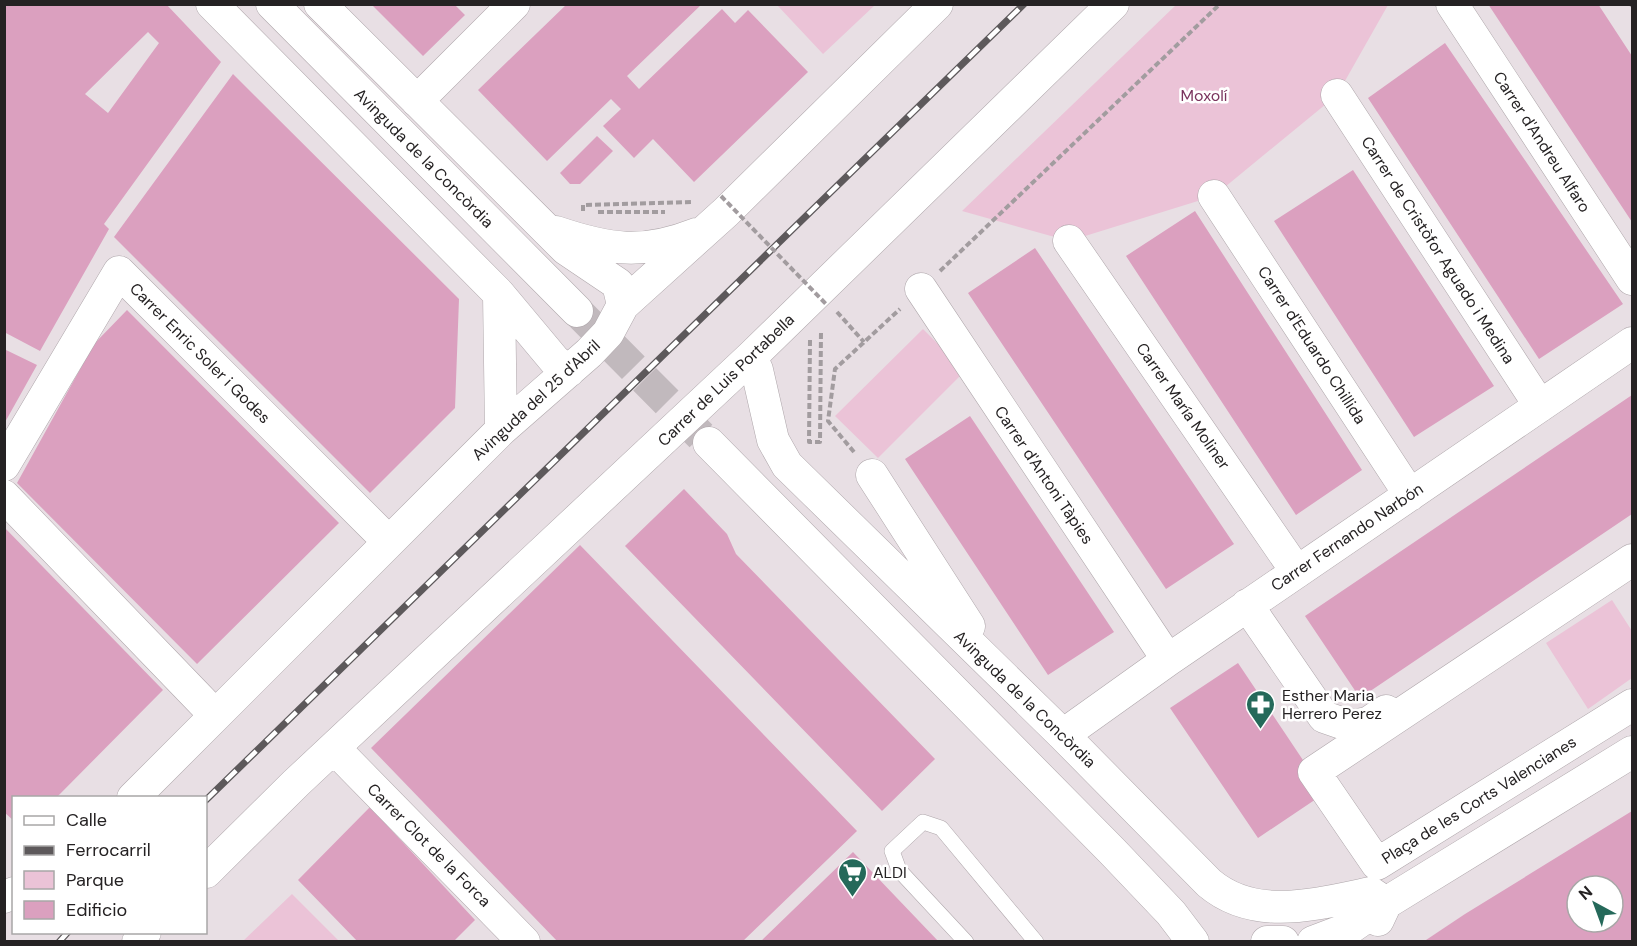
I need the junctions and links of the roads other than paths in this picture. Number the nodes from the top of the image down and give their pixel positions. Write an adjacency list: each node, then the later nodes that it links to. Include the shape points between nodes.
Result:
1 (212, 4): 16 (street)
2 (272, 4): 18 (street, Avinguda de la Concòrdia)
3 (320, 4): 9 (street)
4 (938, 4): 11 (street, Avinguda del 25 d'Abril)
5 (1113, 4): 20 (street, Carrer de Luis Portabella)
6 (1452, 4): 14 (street, Carrer d'Andreu Alfaro)
7 (512, 5): 9 (street)
8 (1337, 95): 22 (street, Carrer de Cristòfor Aguado i Medina)
9 (417, 101): 12 (street)
10 (1215, 196): 28 (street, Carrer d'Eduardo Chillida)
11 (706, 212): 12 (street, via 664,246 644,249 588,243); 17 (street, Avinguda del 25 d'Abril)
12 (544, 228): 17 (street, via 576,258 618,284)
13 (1069, 241): 32 (street, Carrer María Moliner)
14 (1632, 279)
15 (921, 289): 34 (street, Carrer d'Antoni Tàpies)
16 (499, 294): 21 (street, via 555,361); 23 (street)
17 (623, 305): 21 (street, Avinguda del 25 d'Abril, via 608,333)
18 (577, 311)
19 (1632, 343): 22 (street, Carrer Fernando Narbón)
20 (751, 357): 35 (street, Avinguda de la Concòrdia, via 773,440 787,465); 39 (street, Carrer de Luis Portabella)
21 (569, 371): 23 (street, Avinguda del 25 d'Abril)
22 (1540, 406): 28 (street, Carrer Fernando Narbón)
23 (501, 430): 29 (street, Avinguda del 25 d'Abril)
24 (709, 444): 47 (street, via 1112,851)
25 (4, 465): 29 (street, Carrer Enric Soler i Godes, via 119,272)
26 (872, 475): 35 (street)
27 (4, 495): 37 (street)
28 (1410, 495): 32 (street, Carrer Fernando Narbón)
29 (389, 542): 37 (street, Avinguda del 25 d'Abril)
30 (1632, 549): 33 (street, via 1368,723 1350,726 1324,717)
31 (1632, 560): 36 (street, Plaça de les Corts Valencianes, via 1314,772 1377,864)
32 (1297, 572): 33 (street, Carrer Fernando Narbón)
33 (1247, 605): 34 (street, Carrer Fernando Narbón)
34 (1168, 660): 38 (street, Carrer Fernando Narbón)
35 (1000, 675): 38 (street, Avinguda de la Concòrdia)
36 (1632, 705)
37 (215, 715): 41 (street, Avinguda del 25 d'Abril)
38 (1063, 735): 43 (street, Avinguda de la Concòrdia, via 1209,883 1229,897 1267,908 1311,905 1371,893)
39 (334, 748): 42 (street, Carrer de Luis Portabella); 44 (street, Carrer Clot de la Forca)
40 (1632, 752): 43 (street)
41 (135, 796)
42 (207, 871)
43 (1386, 903): 50 (street, via 1350,928); 51 (street)
44 (525, 942)
45 (966, 942): 46 (lane, via 895,861 892,851 923,822 941,828)
46 (1036, 942)
47 (1193, 942)
48 (1267, 942): 49 (street)
49 (1283, 942)
50 (1313, 942)
51 (1369, 942)

